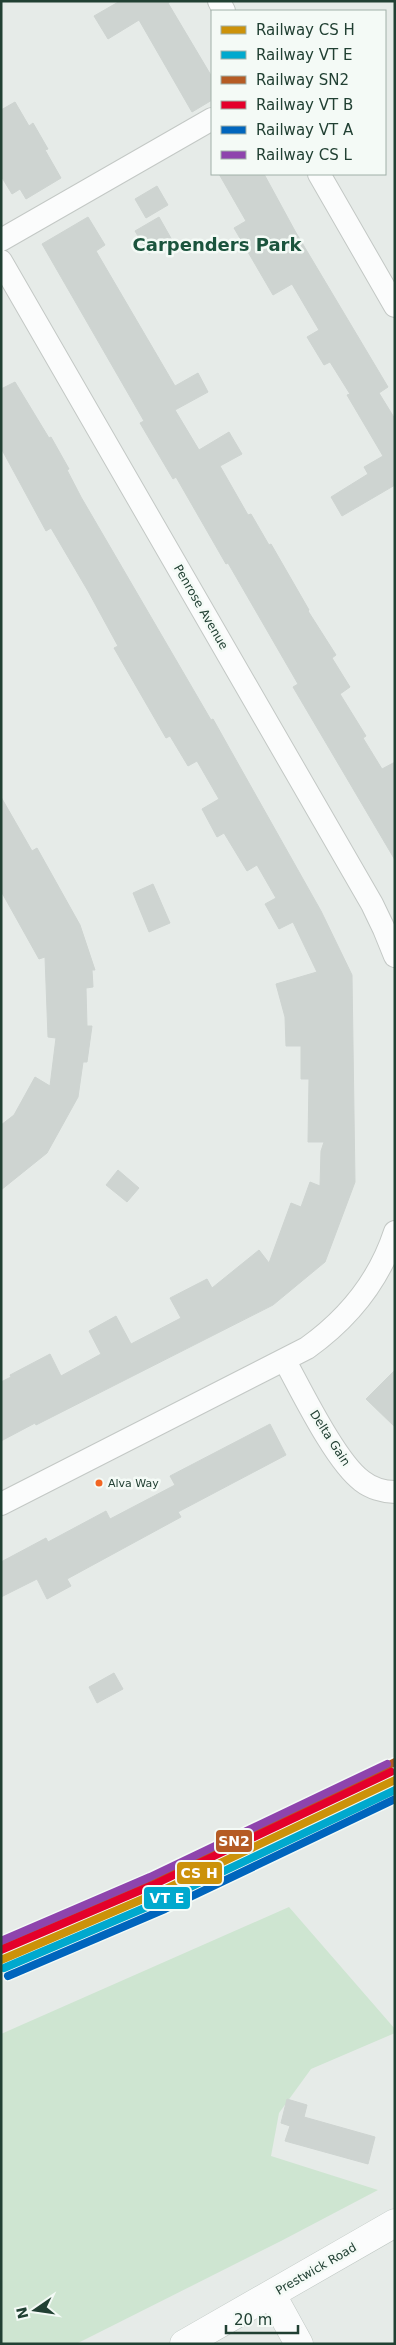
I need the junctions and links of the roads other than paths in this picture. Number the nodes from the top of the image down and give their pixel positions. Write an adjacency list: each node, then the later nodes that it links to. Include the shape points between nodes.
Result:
1 (211, 120): 3 (street)
2 (319, 175): 5 (street)
3 (1, 240)
4 (1, 261): 6 (street, Penrose Avenue, via 372,904)
5 (395, 306)
6 (395, 956)
7 (395, 1232): 8 (street, via 388,1253 362,1299 329,1332)
8 (285, 1361): 9 (street, Delta Gain, via 345,1463 362,1481 375,1488); 10 (street)
9 (395, 1492)
10 (1, 1504)
11 (395, 2223): 12 (main road, Prestwick Road)
12 (272, 2295): 13 (main road, Prestwick Road); 14 (main road)
13 (184, 2344)
14 (299, 2344)

